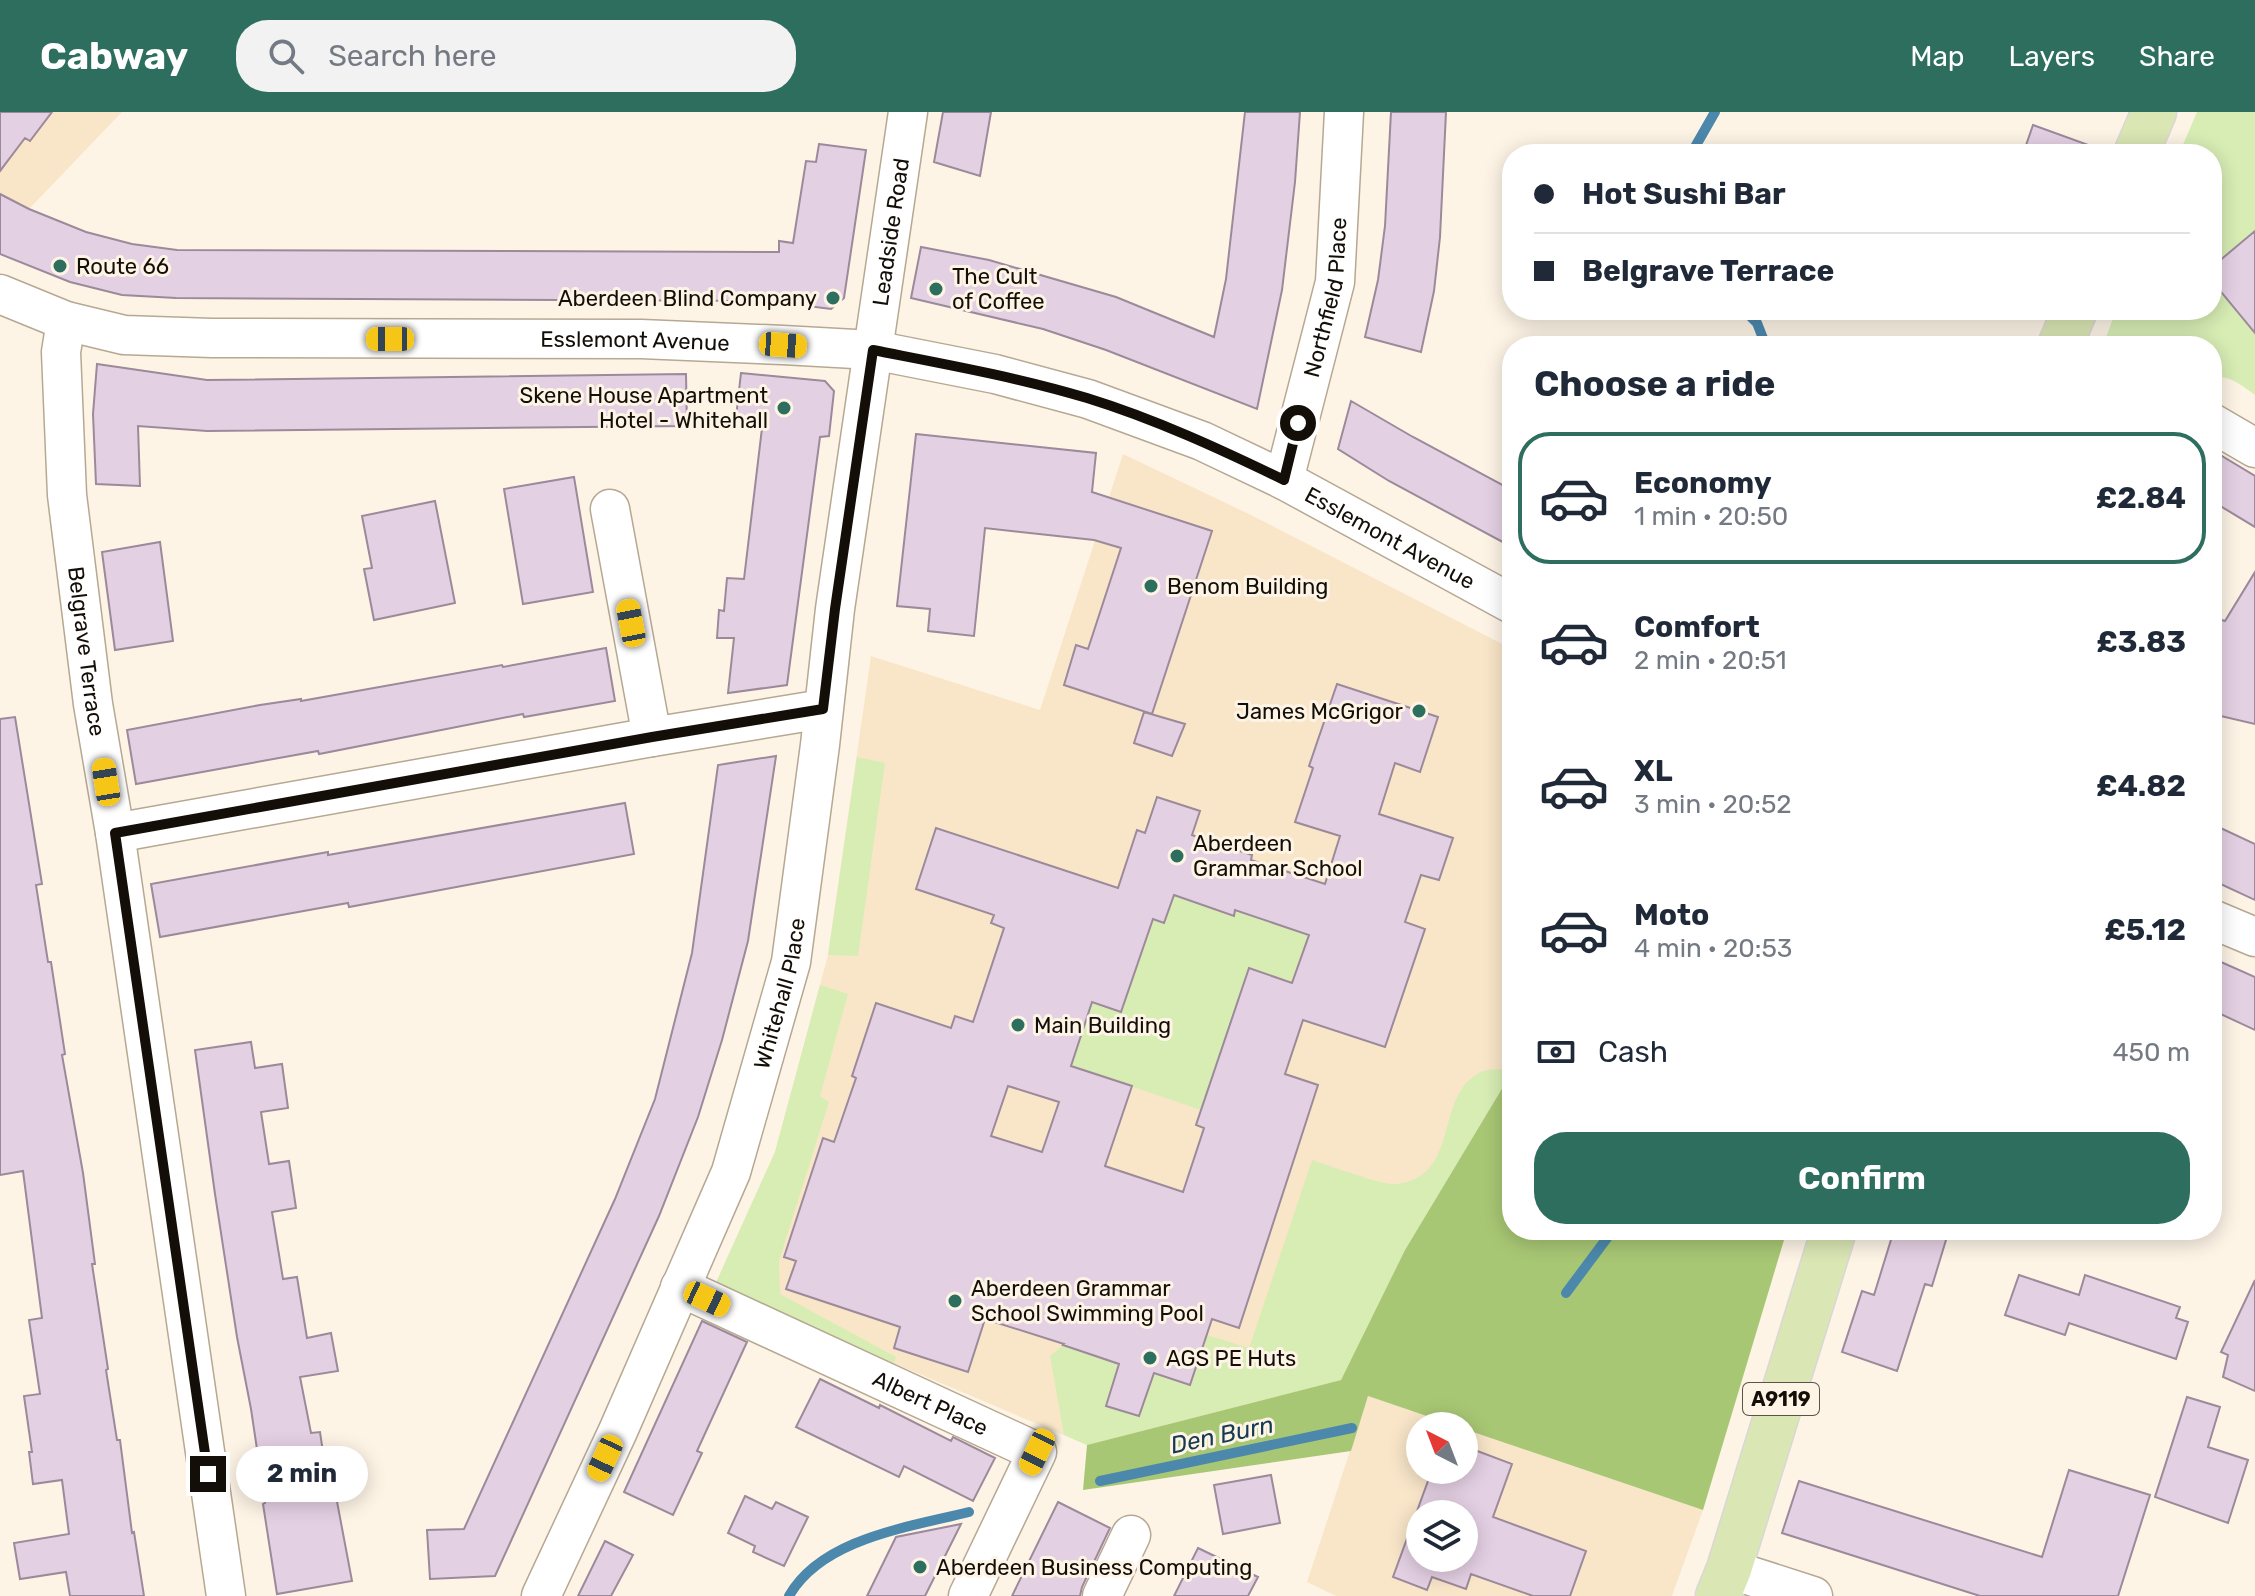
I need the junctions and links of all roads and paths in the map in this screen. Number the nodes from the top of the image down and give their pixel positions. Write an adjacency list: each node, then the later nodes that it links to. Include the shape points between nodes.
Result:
1 (908, 112): 7 (street, Leadside Road)
2 (1344, 112): 10 (street, Northfield Place, via 1335,282)
3 (2154, 112): 4 (main road)
4 (2140, 144)
5 (0, 294): 6 (street, Esslemont Avenue)
6 (66, 321): 7 (street, Esslemont Avenue, via 124,335 641,339); 15 (street, Belgrave Terrace, via 61,352 67,495)
7 (873, 350): 10 (street, Esslemont Avenue, via 1088,399 1202,441); 13 (street, Whitehall Place)
8 (2222, 429): 9 (street)
9 (2255, 448)
10 (1284, 480): 12 (street, Esslemont Avenue)
11 (610, 509): 14 (street)
12 (1502, 599)
13 (823, 709): 14 (street); 19 (street, Whitehall Place, via 791,962 731,1172)
14 (652, 737): 15 (street)
15 (115, 833): 22 (street, Belgrave Terrace)
16 (2222, 923): 17 (street)
17 (2255, 937)
18 (1831, 1240): 21 (main road, A9119)
19 (680, 1287): 23 (street, Whitehall Place); 24 (street, Albert Place, via 1037,1452)
20 (1131, 1535): 25 (street)
21 (1723, 1582): 26 (street)
22 (226, 1596)
23 (541, 1596)
24 (968, 1596)
25 (1102, 1596)
26 (1813, 1596)

